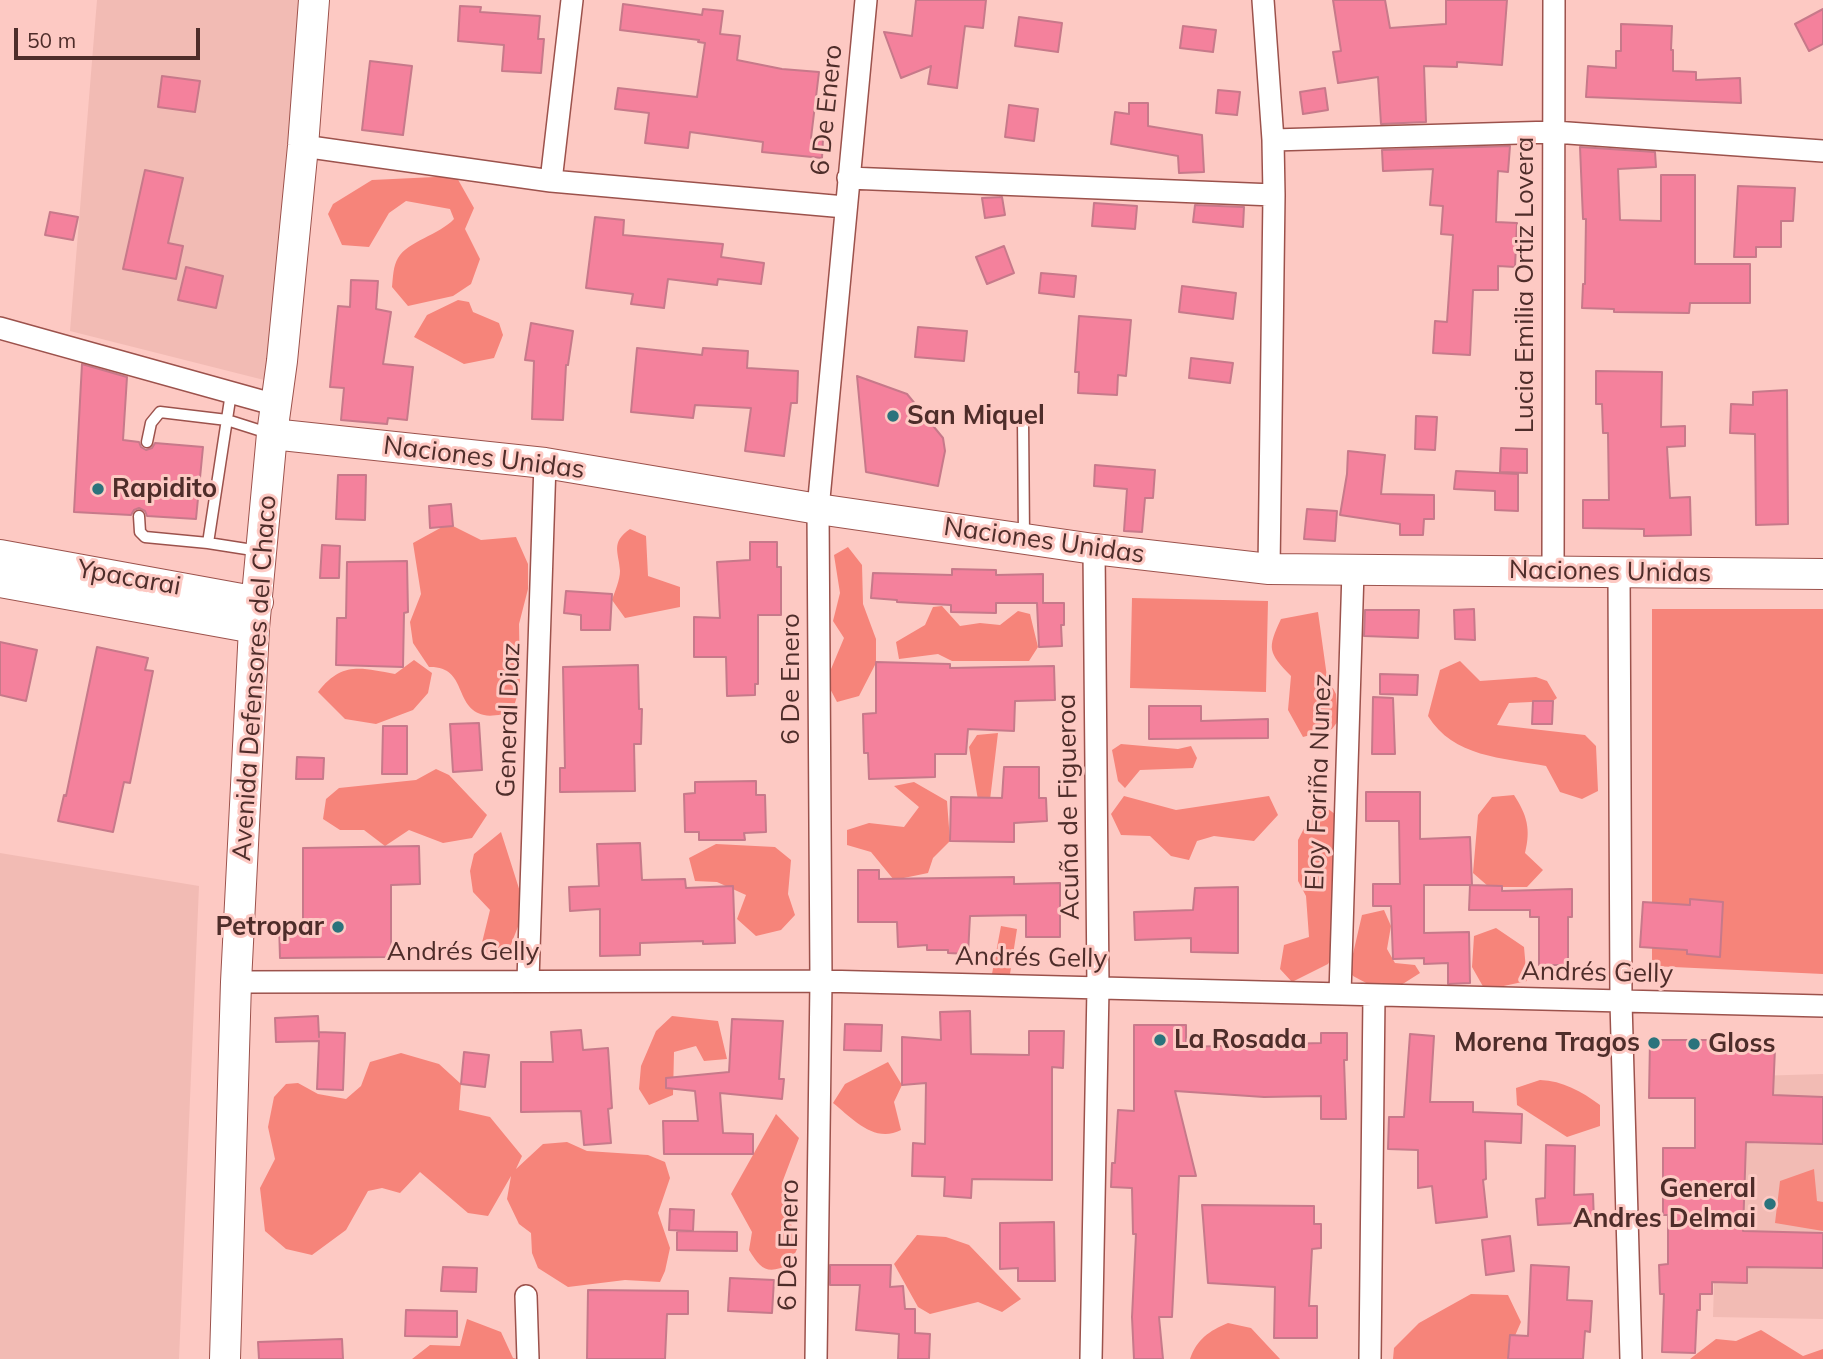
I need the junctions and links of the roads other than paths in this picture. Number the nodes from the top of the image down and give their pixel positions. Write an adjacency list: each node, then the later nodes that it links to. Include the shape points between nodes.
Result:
1 (314, 0): 8 (street, Avenida Defensores del Chaco)
2 (572, 0): 11 (street)
3 (866, 0): 10 (street, 6 De Enero)
4 (1263, 0): 7 (street)
5 (1554, 0): 6 (street, Lucia Emilia Ortiz Lovera)
6 (1554, 132): 7 (street); 9 (street); 30 (street, Lucia Emilia Ortiz Lovera)
7 (1273, 139): 12 (street)
8 (303, 146): 11 (street); 16 (street, Avenida Defensores del Chaco)
9 (1823, 151)
10 (848, 178): 12 (street); 13 (street, 6 De Enero)
11 (551, 181): 13 (street)
12 (1274, 195): 29 (street)
13 (845, 207): 22 (street, 6 De Enero)
14 (0, 328): 15 (street)
15 (231, 393): 16 (street); 18 (lane)
16 (276, 405): 19 (street, Avenida Defensores del Chaco)
17 (1023, 419): 24 (lane)
18 (227, 420): 19 (lane); 20 (lane, via 160,412 150,423); 25 (lane)
19 (272, 434): 21 (street, Naciones Unidas); 27 (street, Avenida Defensores del Chaco)
20 (147, 442)
21 (545, 463): 22 (street, Naciones Unidas); 37 (street, General Diaz)
22 (818, 509): 24 (street, Naciones Unidas); 38 (street, 6 De Enero)
23 (139, 516): 25 (lane, via 145,537)
24 (1024, 539): 26 (street, Naciones Unidas)
25 (208, 544): 27 (lane)
26 (1094, 549): 29 (street, Naciones Unidas); 40 (street, Acuña de Figueroa)
27 (262, 552): 36 (street, Avenida Defensores del Chaco)
28 (0, 555): 35 (street, Ypacarai)
29 (1269, 569): 31 (street, Naciones Unidas)
30 (1553, 570): 31 (street, Naciones Unidas); 32 (street, Naciones Unidas)
31 (1353, 571): 41 (street, Eloy Fariña Nunez)
32 (1619, 573): 33 (street, Naciones Unidas); 43 (street)
33 (1823, 574)
34 (0, 582): 35 (street, Ypacarai)
35 (85, 584): 36 (street, Ypacarai)
36 (256, 615): 39 (street, Avenida Defensores del Chaco)
37 (528, 980): 38 (street, Andrés Gelly); 39 (street, Andrés Gelly)
38 (821, 981): 40 (street, Andrés Gelly); 48 (street, 6 De Enero)
39 (236, 982): 46 (street, Avenida Defensores del Chaco)
40 (1098, 988): 41 (street, Andrés Gelly); 49 (street, Acuña de Figueroa)
41 (1340, 994): 42 (street, Andrés Gelly)
42 (1374, 995): 43 (street, Andrés Gelly); 50 (street)
43 (1621, 1002): 44 (street, Andrés Gelly); 51 (street)
44 (1823, 1006)
45 (526, 1296): 47 (street)
46 (225, 1359)
47 (528, 1359)
48 (816, 1359)
49 (1091, 1359)
50 (1370, 1359)
51 (1631, 1359)

